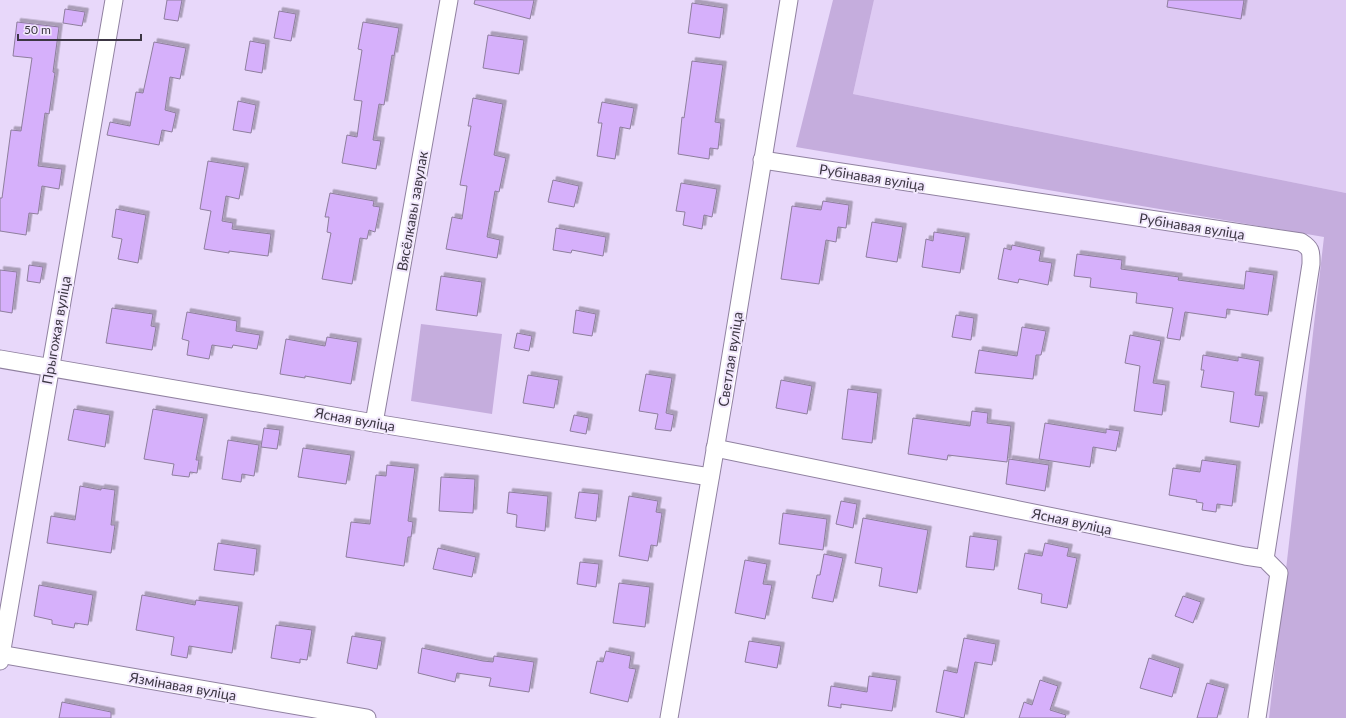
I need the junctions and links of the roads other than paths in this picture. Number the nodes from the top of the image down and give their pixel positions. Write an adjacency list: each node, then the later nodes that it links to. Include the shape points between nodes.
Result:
1 (114, 0): 6 (street, Прыгожая вуліца)
2 (449, 0): 7 (street, Вясёлкавы завулак)
3 (789, 0): 4 (street, Светлая вуліца)
4 (762, 160): 8 (street, Светлая вуліца); 10 (street, Рубінавая вуліца, via 1301,242 1308,246 1311,264)
5 (0, 359): 6 (street, Ясная вуліца)
6 (50, 367): 7 (street, Ясная вуліца); 11 (street, Прыгожая вуліца)
7 (374, 423): 9 (street, Ясная вуліца)
8 (715, 448): 9 (street, Светлая вуліца); 10 (street, Ясная вуліца)
9 (710, 477): 13 (street, Светлая вуліца)
10 (1266, 559): 14 (street, via 1279,573)
11 (0, 656): 12 (street, Язмінавая вуліца)
12 (367, 718)
13 (669, 718)
14 (1257, 718)

